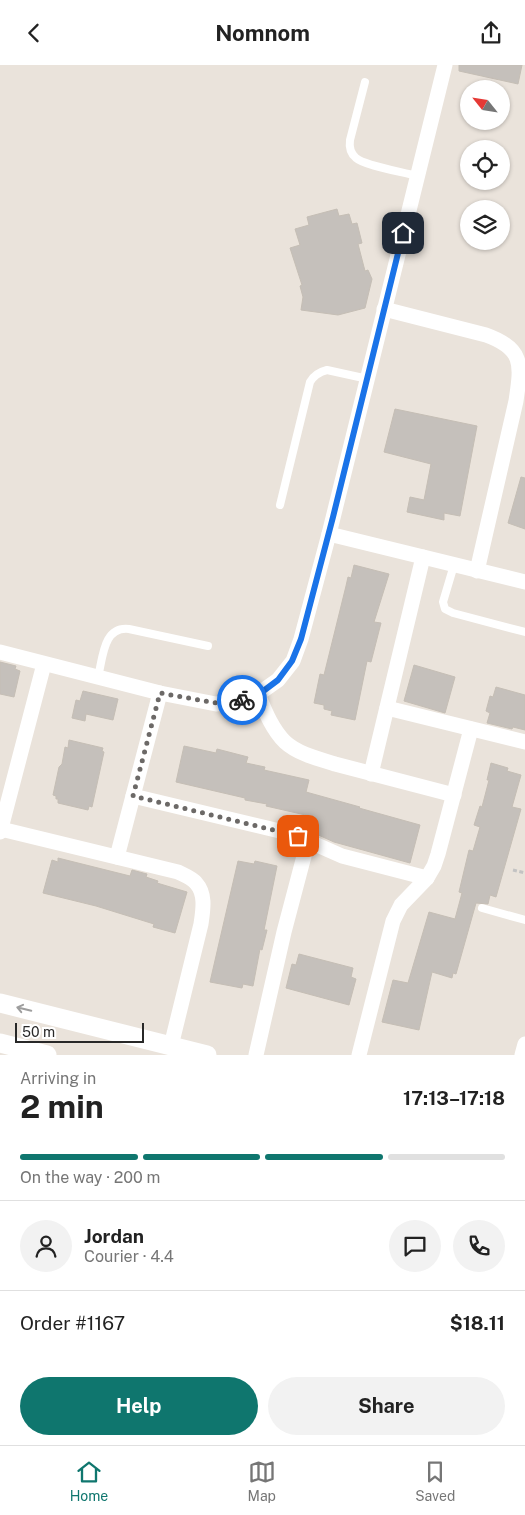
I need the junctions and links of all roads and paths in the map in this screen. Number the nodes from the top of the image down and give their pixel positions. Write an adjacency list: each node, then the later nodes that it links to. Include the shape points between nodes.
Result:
1 (445, 65): 3 (street)
2 (365, 82): 3 (lane, via 350,140 353,155 361,162)
3 (418, 176): 4 (street)
4 (384, 309): 5 (street); 6 (street, via 499,340 518,359)
5 (368, 379): 7 (lane, via 327,370 312,377); 8 (street)
6 (521, 402): 11 (street)
7 (280, 505)
8 (329, 534): 9 (street); 19 (street, via 292,661 278,680)
9 (423, 557): 10 (street); 20 (street)
10 (454, 565): 11 (street); 13 (lane, via 443,602 445,609)
11 (477, 571): 12 (street)
12 (525, 583)
13 (525, 632)
14 (208, 646): 17 (lane, via 118,629 107,640)
15 (0, 653): 16 (street)
16 (44, 664): 17 (street); 26 (street)
17 (98, 677): 18 (street)
18 (160, 693): 19 (street, via 216,703 237,702); 25 (street)
19 (258, 695): 23 (street, via 269,721 285,742 317,759)
20 (387, 708): 21 (street); 23 (street)
21 (471, 729): 22 (street); 24 (street)
22 (525, 742)
23 (371, 774): 24 (street)
24 (454, 795): 31 (street, via 438,855)
25 (133, 796): 27 (street, via 288,833); 28 (street)
26 (0, 831): 28 (street)
27 (308, 841): 31 (street, via 342,856); 40 (street)
28 (117, 857): 37 (street, via 178,872 196,882 202,894 201,924)
29 (513, 870): 30 (path)
30 (525, 873)
31 (427, 878): 41 (street, via 401,905 393,921)
32 (482, 908): 33 (lane)
33 (525, 921)
34 (0, 1003): 37 (street, one-way to 34)
35 (0, 1043): 38 (street)
36 (525, 1043): 42 (street)
37 (170, 1046): 39 (street)
38 (46, 1055)
39 (207, 1055)
40 (256, 1055)
41 (359, 1055)
42 (522, 1055)

